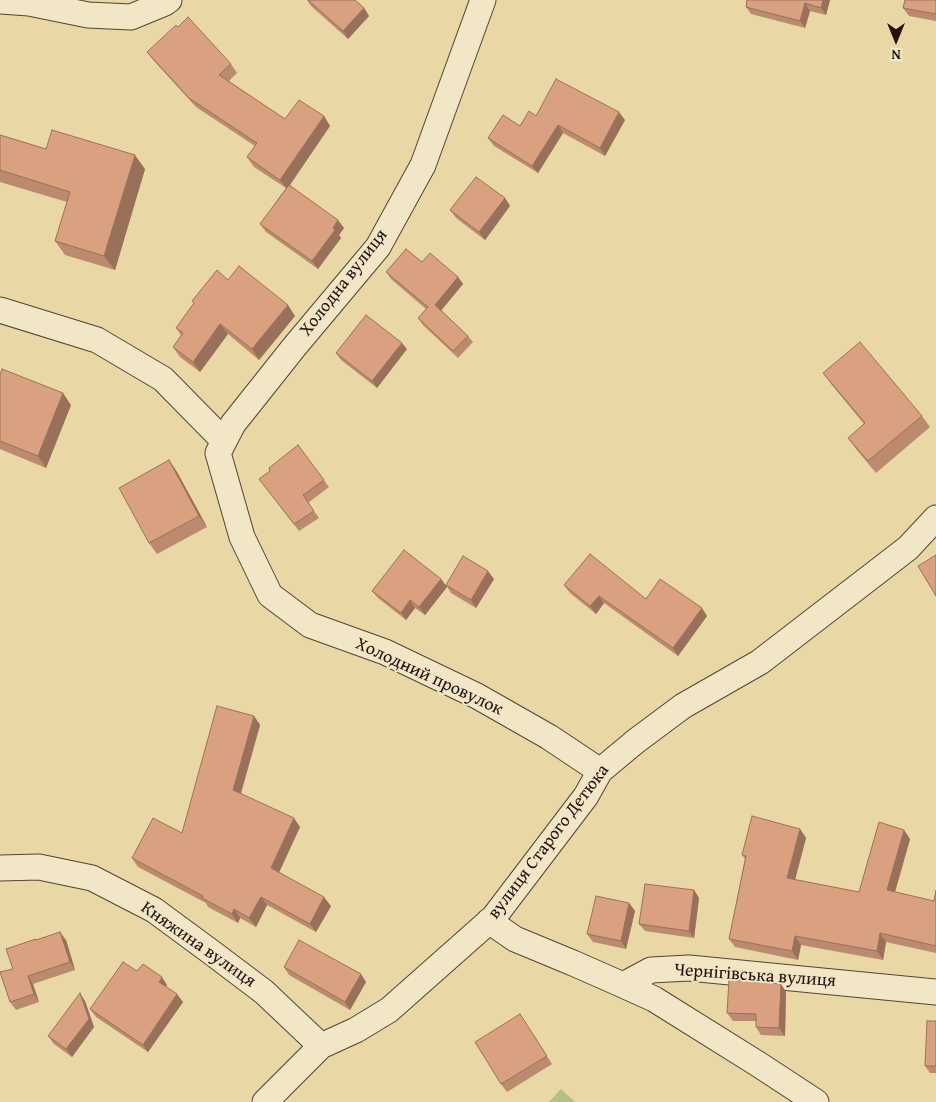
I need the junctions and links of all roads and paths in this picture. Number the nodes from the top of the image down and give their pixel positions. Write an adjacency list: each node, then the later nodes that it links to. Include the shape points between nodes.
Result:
1 (169, 0): 3 (street, via 132,17 88,15 29,3)
2 (483, 0): 5 (street, Холодна вулиця, via 423,165 378,247 239,416)
3 (0, 1)
4 (0, 310): 5 (street, via 97,340 163,379)
5 (224, 441): 7 (street, Холодний провулок, via 218,453 242,537 270,595 310,625 385,652 477,696)
6 (936, 518): 7 (street, вулиця Старого Детюка, via 908,548 760,662 683,706)
7 (600, 770): 9 (street, вулиця Старого Детюка, via 586,796)
8 (0, 868): 12 (street, Княжина вулиця, via 39,867 92,878 154,910 264,992)
9 (489, 921): 10 (street, via 515,939); 12 (street, вулиця Старого Детюка, via 389,1010)
10 (623, 985): 11 (street, Чернігівська вулиця, via 651,970 689,968); 14 (street, Чернігівська вулиця, via 654,1000)
11 (936, 992)
12 (321, 1046): 13 (street, вулиця Старого Детюка)
13 (265, 1102)
14 (816, 1102)

